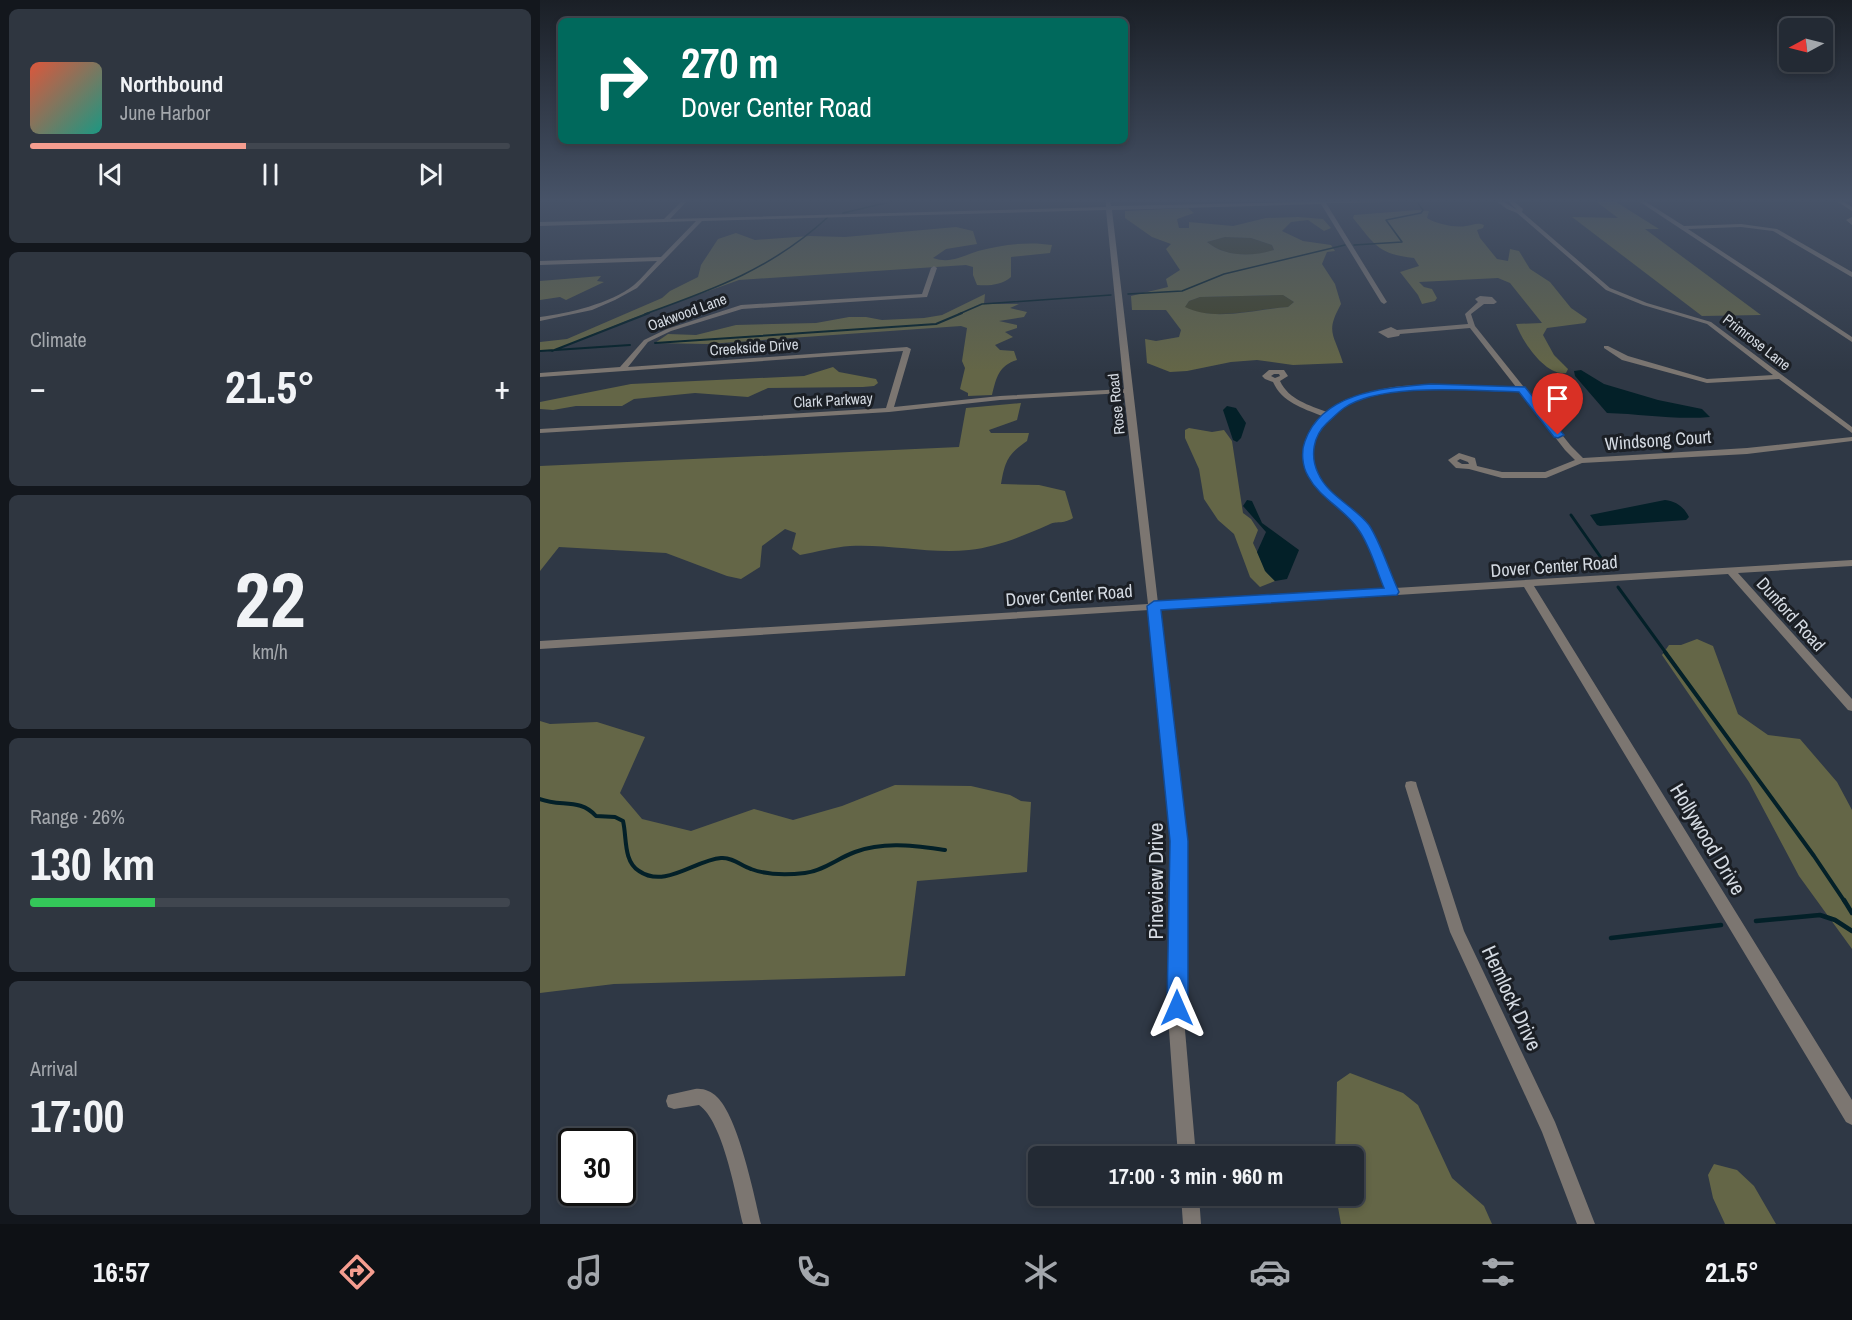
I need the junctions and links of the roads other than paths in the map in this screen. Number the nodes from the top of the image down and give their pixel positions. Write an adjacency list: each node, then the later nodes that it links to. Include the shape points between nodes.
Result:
1 (1114, 257): 22 (street, Rose Road)
2 (1357, 257): 10 (street)
3 (1571, 257): 19 (street, Primrose Lane, via 1621,296 1709,322)
4 (1727, 257): 15 (street)
5 (1821, 257): 9 (street)
6 (662, 259): 7 (street); 12 (street, via 625,293)
7 (540, 263)
8 (934, 268): 17 (street, Oakwood Lane, via 925,296 741,307 646,341)
9 (1852, 275)
10 (1384, 302)
11 (1482, 302): 13 (street, via 1468,314)
12 (540, 320)
13 (1472, 326): 14 (street); 21 (street)
14 (1396, 332)
15 (1852, 340)
16 (1606, 347): 19 (street, via 1636,362 1707,381)
17 (622, 369): 18 (street, Creekside Drive); 23 (street, Creekside Drive, via 907,349)
18 (540, 375)
19 (1780, 377): 25 (street, Primrose Lane)
20 (1276, 380): 24 (street, via 1289,398)
21 (1522, 389): 24 (street, via 1431,387 1389,391 1341,405); 28 (street)
22 (1128, 391): 23 (street, Clark Parkway, via 1000,398); 34 (street, Rose Road)
23 (889, 410): 26 (street, Clark Parkway)
24 (1327, 415): 33 (street, via 1316,426 1309,442 1311,471 1326,493 1364,527)
25 (1852, 431)
26 (540, 432)
27 (1852, 439): 28 (street, Windsong Court, via 1747,451)
28 (1581, 461): 29 (street, Windsong Court, via 1546,475 1519,477)
29 (1470, 467)
30 (1852, 562): 31 (street, Dover Center Road)
31 (1730, 570): 32 (street, Dover Center Road); 36 (street, Dunford Road)
32 (1528, 585): 33 (street, Dover Center Road); 39 (street, Hollywood Drive)
33 (1392, 592): 34 (street, Dover Center Road)
34 (1154, 606): 35 (street, Dover Center Road); 40 (street, Pineview Drive, via 1179,831 1177,1030)
35 (540, 645)
36 (1852, 707)
37 (1411, 786): 44 (street, Hemlock Drive, via 1457,932 1549,1128)
38 (674, 1101): 42 (street, via 702,1097 715,1105 732,1146)
39 (1852, 1116)
40 (1186, 1146)
41 (1191, 1206): 43 (street)
42 (752, 1224)
43 (1192, 1224)
44 (1586, 1224)

